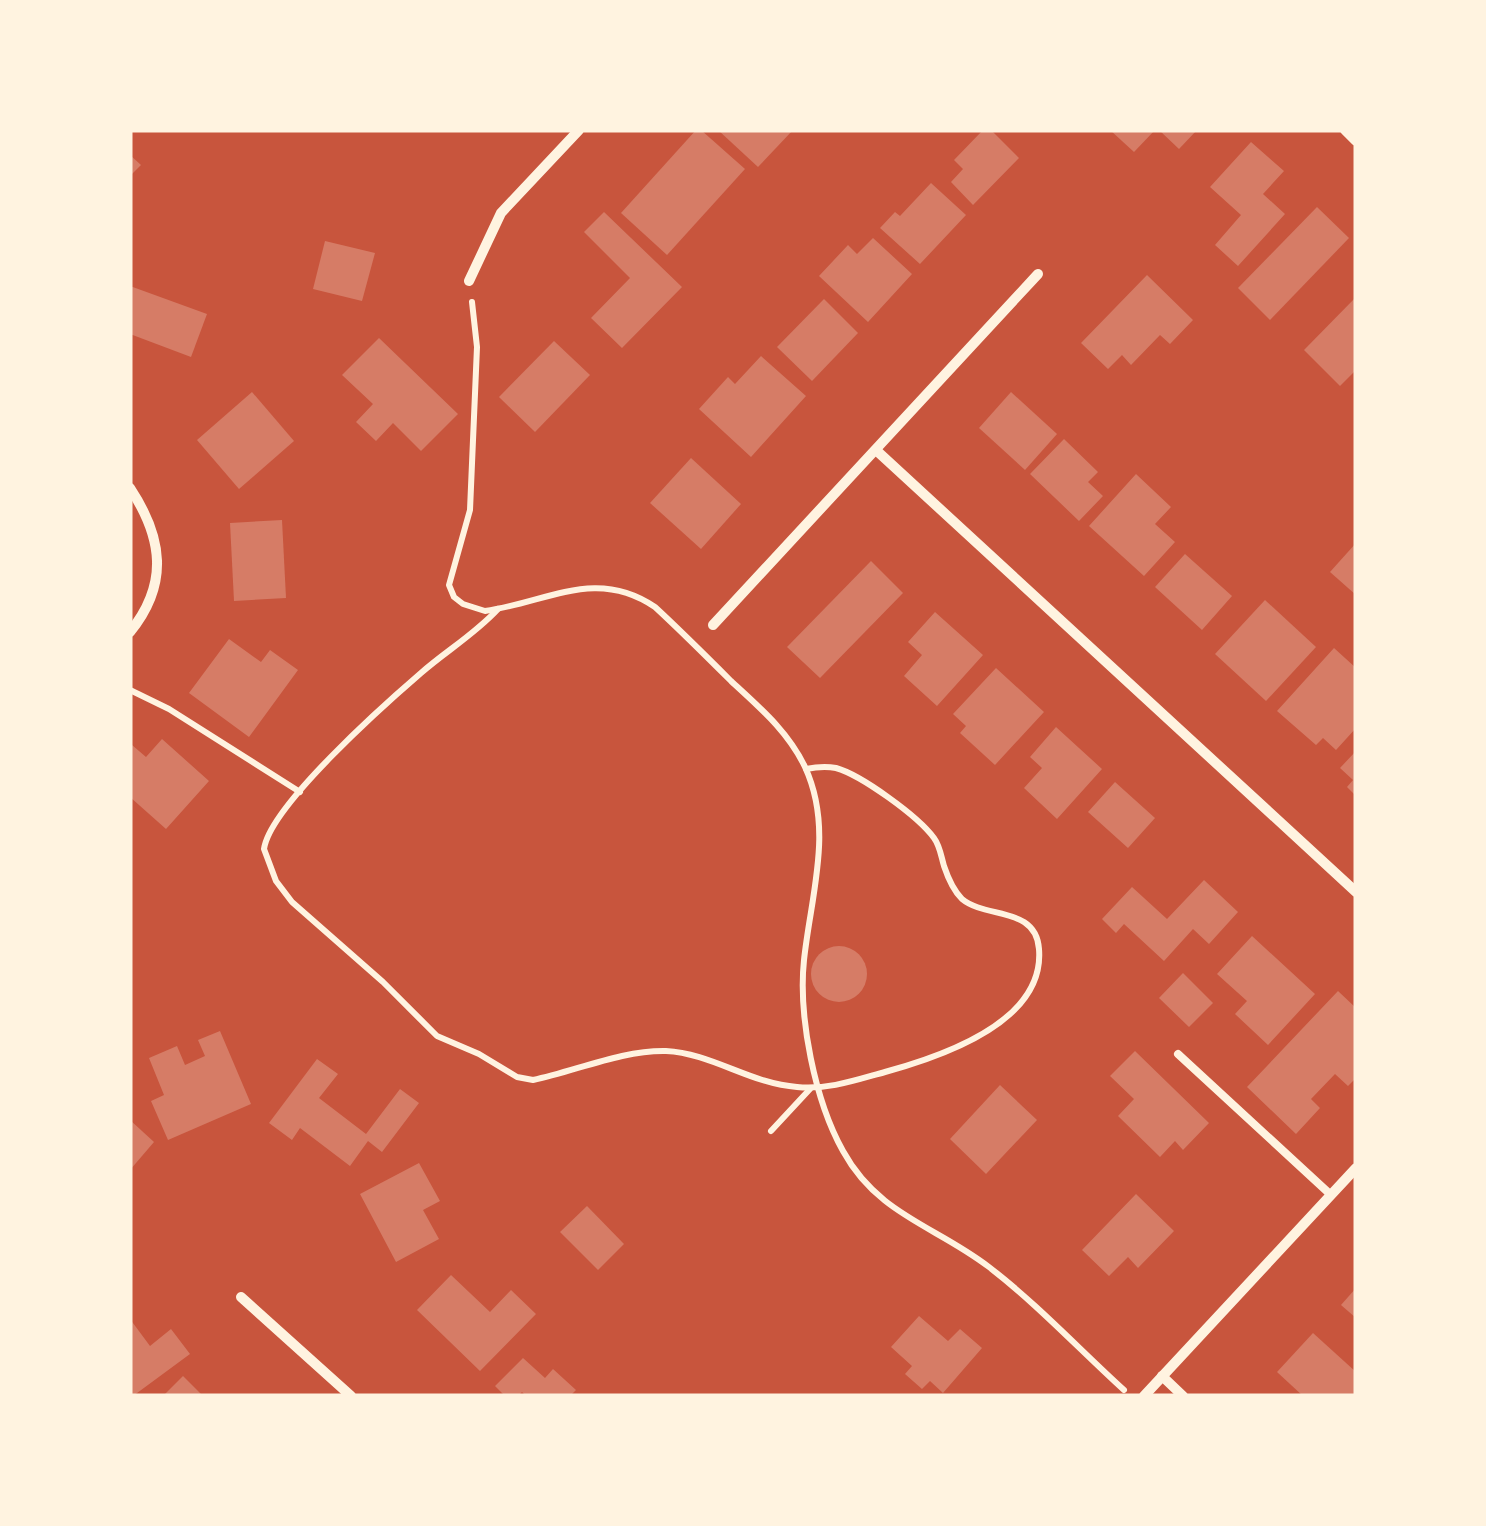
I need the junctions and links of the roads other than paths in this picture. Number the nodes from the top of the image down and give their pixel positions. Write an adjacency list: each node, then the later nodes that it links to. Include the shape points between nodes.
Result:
1 (579, 130): 5 (street, via 502,213)
2 (1344, 130): 3 (street)
3 (1356, 141)
4 (1038, 274): 6 (street)
5 (470, 280)
6 (877, 450): 8 (street); 10 (street)
7 (130, 488): 9 (street, via 158,554 156,582)
8 (712, 625)
9 (130, 632)
10 (1356, 892)
11 (1178, 1054): 13 (lane)
12 (1356, 1168): 13 (street)
13 (1331, 1195): 15 (street)
14 (241, 1297): 16 (street)
15 (1162, 1376): 17 (street); 18 (street)
16 (351, 1396)
17 (1144, 1396)
18 (1183, 1396)

